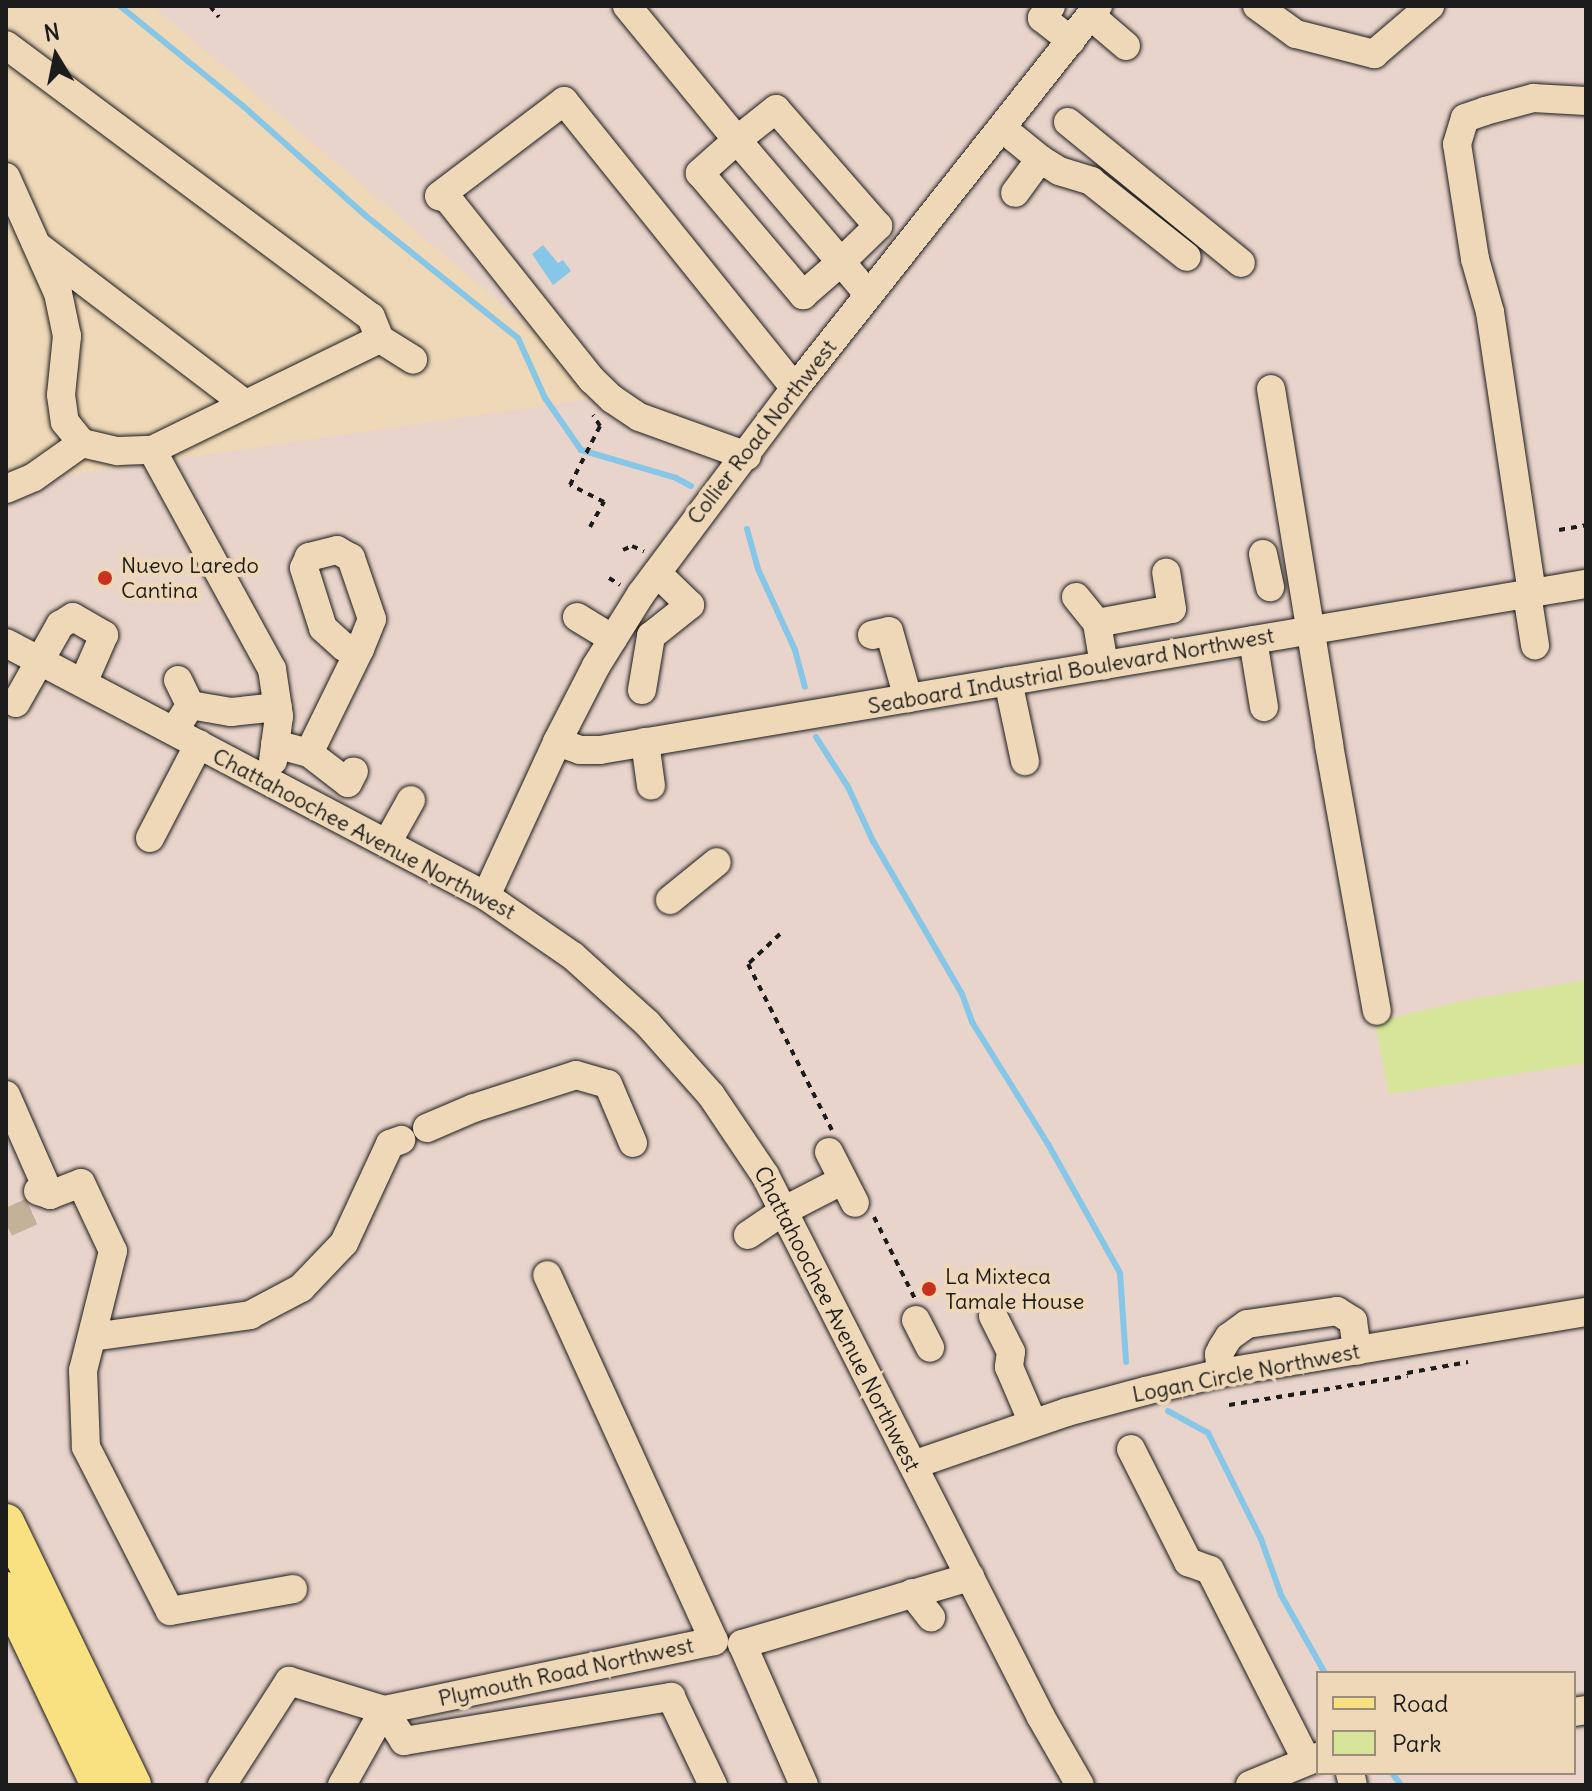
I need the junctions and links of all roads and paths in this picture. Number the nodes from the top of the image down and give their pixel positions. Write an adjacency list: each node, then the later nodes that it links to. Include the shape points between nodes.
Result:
1 (210, 6): 7 (path)
2 (627, 6): 14 (street)
3 (1051, 6): 8 (street, via 1042,18)
4 (1257, 6): 5 (street, via 1296,34 1374,54)
5 (1430, 6)
6 (1095, 11): 8 (street, Collier Road Northwest); 10 (street)
7 (219, 17)
8 (1071, 41): 13 (street, Collier Road Northwest)
9 (6, 45): 23 (street, via 371,317)
10 (1126, 46)
11 (1586, 101): 44 (street, via 1533,98 1485,111 1465,118 1457,144 1475,259 1490,312)
12 (1068, 122): 21 (street)
13 (1002, 128): 15 (street); 22 (street, Collier Road Northwest)
14 (737, 140): 20 (street); 20 (street, via 776,109 878,226); 20 (street, via 700,173 710,186 803,295)
15 (1040, 159): 17 (street); 19 (street, via 1091,181)
16 (6, 177): 18 (street)
17 (1015, 193)
18 (34, 244): 27 (street); 29 (street, via 58,293 67,336 61,395 65,422)
19 (1187, 257)
20 (841, 262): 22 (street)
21 (1241, 263)
22 (869, 295): 25 (street, Collier Road Northwest)
23 (380, 339): 24 (street); 27 (street)
24 (413, 360)
25 (795, 388): 31 (street, Collier Road Northwest); 31 (street, via 564,101 439,196 448,199 592,380 639,417)
26 (1271, 389): 49 (street)
27 (245, 404): 30 (street)
28 (593, 413): 34 (path, via 600,426 570,485 604,502)
29 (82, 443): 30 (street, via 118,451); 32 (street, via 34,477)
30 (152, 450): 66 (street, via 272,669)
31 (747, 456): 38 (street, Collier Road Northwest, via 688,527)
32 (6, 489)
33 (1586, 525): 35 (path)
34 (590, 527)
35 (1559, 530)
36 (623, 550): 38 (path, via 632,546)
37 (1263, 554): 43 (street)
38 (650, 562): 51 (street, Collier Road Northwest); 62 (street, via 690,605 651,636)
39 (1166, 572): 46 (street)
40 (609, 578): 42 (path)
41 (1586, 584): 44 (street, Seaboard Industrial Boulevard Northwest)
42 (620, 585)
43 (1270, 587)
44 (1530, 594): 49 (street, Seaboard Industrial Boulevard Northwest, via 1487,589); 54 (street)
45 (1076, 597): 48 (street)
46 (1172, 609): 48 (street); 56 (street)
47 (577, 617): 51 (street)
48 (1097, 623): 58 (street)
49 (1311, 630): 52 (street, Seaboard Industrial Boulevard Northwest); 85 (street)
50 (872, 635): 63 (street, via 889,631)
51 (613, 639): 69 (street, Collier Road Northwest)
52 (1253, 640): 56 (street, Seaboard Industrial Boulevard Northwest); 67 (street)
53 (6, 643): 57 (street, Chattahoochee Avenue Northwest)
54 (1535, 645)
55 (360, 649): 72 (street)
56 (1180, 652): 58 (street, Seaboard Industrial Boulevard Northwest)
57 (41, 661): 61 (street, Chattahoochee Avenue Northwest); 61 (street, via 60,625 73,617 104,635); 64 (street)
58 (1104, 665): 60 (street, Seaboard Industrial Boulevard Northwest)
59 (178, 680): 65 (street)
60 (1008, 681): 63 (street, Seaboard Industrial Boulevard Northwest); 73 (street)
61 (83, 683): 68 (street, Chattahoochee Avenue Northwest)
62 (642, 690)
63 (908, 698): 70 (street, Seaboard Industrial Boulevard Northwest)
64 (16, 703)
65 (190, 705): 66 (street, via 231,712); 68 (street)
66 (278, 707): 71 (street)
67 (1264, 707)
68 (186, 737): 75 (street, Chattahoochee Avenue Northwest); 78 (street)
69 (557, 742): 70 (street, Seaboard Industrial Boulevard Northwest, via 580,750); 81 (street, Collier Road Northwest)
70 (645, 742): 76 (street)
71 (275, 744): 72 (street); 75 (street)
72 (309, 753): 74 (street, via 348,783)
73 (1025, 761)
74 (354, 771)
75 (271, 782): 79 (street, Chattahoochee Avenue Northwest)
76 (651, 786)
77 (411, 800): 79 (street)
78 (150, 838)
79 (387, 843): 81 (street, Chattahoochee Avenue Northwest)
80 (717, 862): 82 (street)
81 (486, 896): 92 (street, Chattahoochee Avenue Northwest, via 573,956 647,1023 711,1095)
82 (670, 900)
83 (780, 934): 84 (path)
84 (748, 964)
85 (1377, 1011)
86 (6, 1095): 88 (street)
87 (427, 1128): 90 (street, via 576,1075 608,1084)
88 (13, 1135): 98 (street, via 44,1197 81,1183 113,1251)
89 (401, 1140): 98 (street, via 390,1144 344,1243 301,1288 250,1315)
90 (633, 1143)
91 (829, 1152): 92 (street, via 849,1192)
92 (785, 1210): 93 (street); 106 (street, Chattahoochee Avenue Northwest)
93 (748, 1235)
94 (547, 1275): 113 (street, Plymouth Road Northwest)
95 (1586, 1312): 102 (street, Logan Circle Northwest, via 1447,1323)
96 (993, 1316): 104 (street, via 1011,1352 1009,1367)
97 (916, 1320): 99 (street)
98 (92, 1337): 109 (street, via 83,1370 86,1447 170,1611)
99 (930, 1348)
100 (1357, 1351): 102 (street, Logan Circle Northwest); 103 (street, Logan Circle Northwest); 103 (street, via 1353,1321 1345,1313 1247,1324 1229,1337 1219,1354)
101 (1468, 1362): 102 (path)
102 (1406, 1364): 103 (path)
103 (1225, 1386): 104 (street, Logan Circle Northwest, via 1136,1393)
104 (1033, 1423): 106 (street, Logan Circle Northwest)
105 (1131, 1449): 115 (street, via 1188,1562 1210,1570)
106 (913, 1465): 108 (street, Chattahoochee Avenue Northwest)
107 (6, 1522): 117 (main road)
108 (970, 1577): 111 (street); 122 (street, Chattahoochee Avenue Northwest)
109 (293, 1589)
110 (6, 1590): 116 (main road)
111 (912, 1593): 112 (street); 113 (street)
112 (931, 1617)
113 (728, 1642): 114 (street, Plymouth Road Northwest); 121 (street)
114 (384, 1710): 118 (street, Plymouth Road Northwest, via 289,1681); 119 (street); 120 (street, via 404,1741 671,1697)
115 (1313, 1759): 123 (street)
116 (99, 1785)
117 (133, 1785)
118 (222, 1785)
119 (342, 1785)
120 (713, 1785)
121 (804, 1785)
122 (1080, 1785)
123 (1250, 1785)

